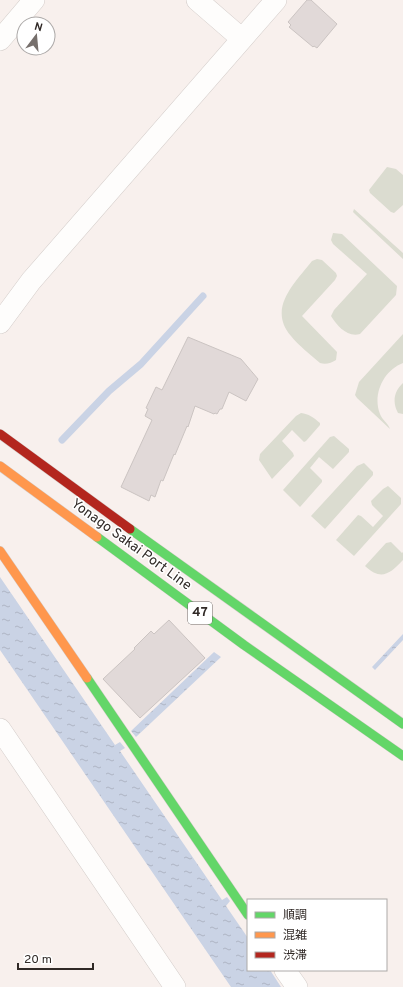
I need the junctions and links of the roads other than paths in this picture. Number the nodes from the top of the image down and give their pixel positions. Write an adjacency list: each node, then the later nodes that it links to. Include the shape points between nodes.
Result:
1 (34, 0): 5 (street)
2 (197, 0): 4 (street)
3 (276, 0): 4 (street)
4 (242, 38): 6 (street, via 31,281)
5 (0, 40)
6 (0, 323)
7 (0, 434): 10 (main road, Yonago Sakai Port Line / 47)
8 (0, 466): 12 (main road, Yonago Sakai Port Line / 47, via 244,645)
9 (0, 551): 13 (main road)
10 (403, 724)
11 (0, 729): 15 (street)
12 (403, 756)
13 (247, 914)
14 (286, 971): 16 (street)
15 (175, 987)
16 (297, 987)

